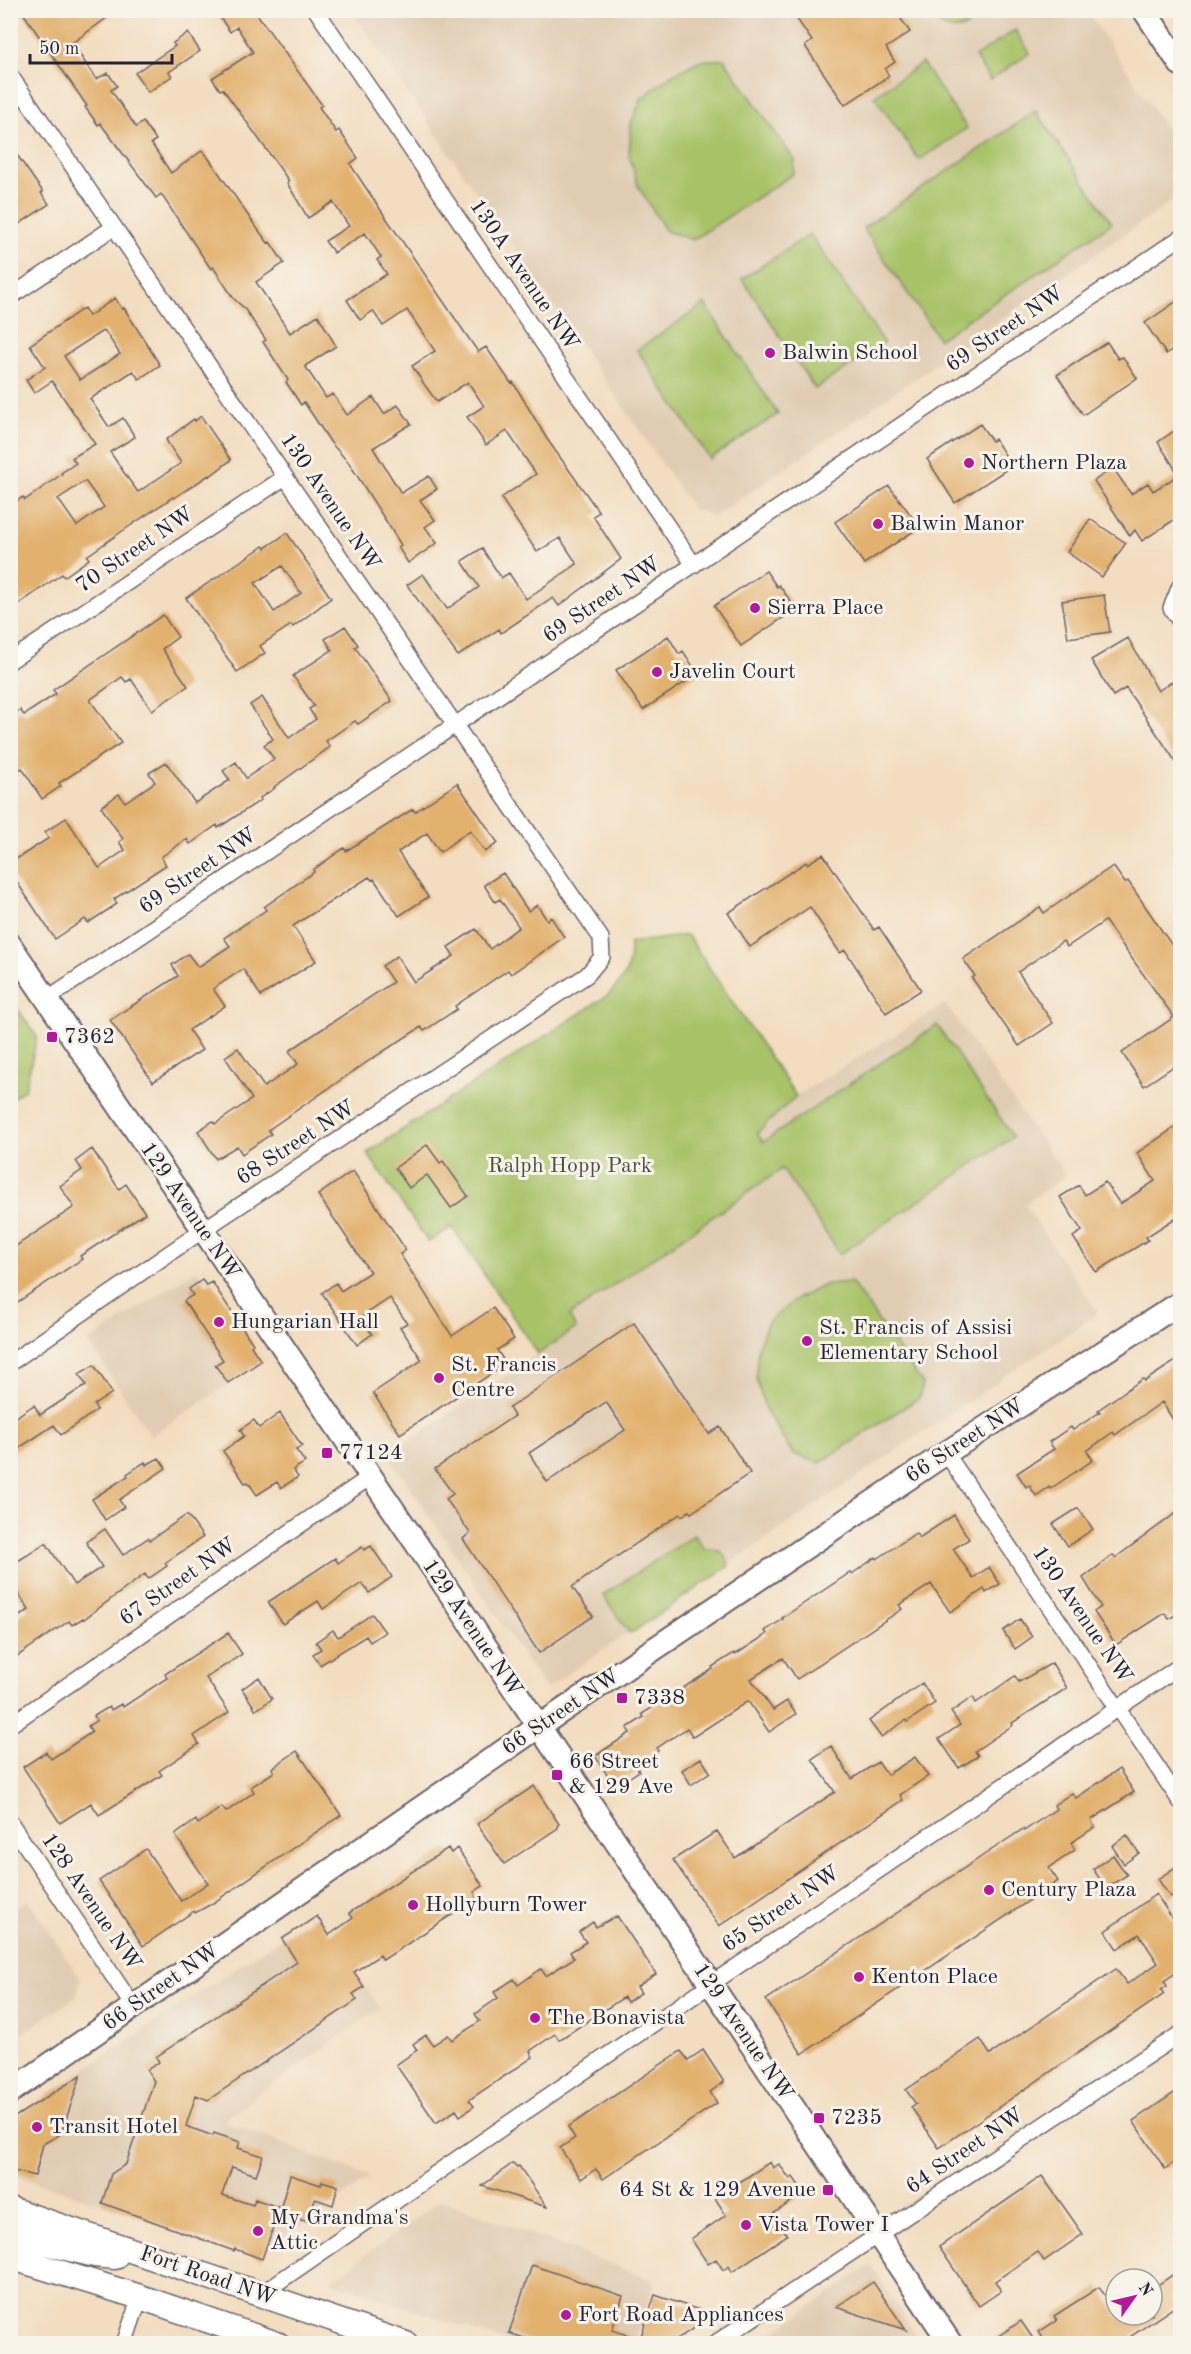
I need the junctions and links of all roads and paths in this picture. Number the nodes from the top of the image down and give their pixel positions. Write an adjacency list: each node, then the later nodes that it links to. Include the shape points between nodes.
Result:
1 (316, 10): 9 (street, 130A Avenue NW)
2 (1144, 10): 3 (street)
3 (1180, 64)
4 (10, 75): 5 (street, 130 Avenue NW)
5 (114, 227): 7 (street); 8 (street, 130 Avenue NW)
6 (1180, 238): 9 (street, 69 Street NW)
7 (10, 297)
8 (285, 477): 12 (street, 70 Street NW); 13 (street, 130 Avenue NW)
9 (694, 565): 13 (street, 69 Street NW)
10 (1180, 586): 11 (street, via 1171,608)
11 (1180, 622)
12 (10, 661)
13 (456, 726): 15 (street, 130 Avenue NW, via 601,938); 16 (street, 69 Street NW)
14 (10, 945): 16 (street, 129 Avenue NW)
15 (602, 957): 17 (street, 68 Street NW, via 587,975)
16 (47, 999): 17 (street, 129 Avenue NW)
17 (203, 1230): 21 (street, 68 Street NW); 23 (street, 129 Avenue NW)
18 (1180, 1289): 20 (street, 66 Street NW)
19 (1180, 1303): 20 (street, 66 Street NW)
20 (1118, 1341): 22 (street, 66 Street NW)
21 (10, 1363)
22 (946, 1453): 25 (street, 130 Avenue NW); 27 (street, 66 Street NW)
23 (370, 1477): 26 (street, 67 Street NW); 27 (street, 129 Avenue NW)
24 (1180, 1666): 25 (street, 65 Street NW)
25 (1117, 1708): 28 (street, 130 Avenue NW); 30 (street, 65 Street NW)
26 (10, 1725)
27 (538, 1727): 30 (street, 129 Avenue NW); 31 (street, 66 Street NW)
28 (1180, 1801)
29 (10, 1822): 31 (street, 128 Avenue NW)
30 (711, 1984): 36 (street, 129 Avenue NW); 39 (street, 65 Street NW)
31 (133, 2006): 33 (street, 66 Street NW)
32 (1180, 2034): 36 (street, 64 Street NW)
33 (10, 2092)
34 (10, 2209): 38 (main road, Fort Road NW)
35 (10, 2234): 38 (main road, via 95,2255)
36 (879, 2235): 44 (street, 64 Street NW); 45 (street, 129 Avenue NW)
37 (10, 2257): 40 (main road, Fort Road NW)
38 (165, 2262): 39 (main road, Fort Road NW)
39 (261, 2294): 43 (main road, Fort Road NW)
40 (140, 2297): 41 (street); 42 (main road, Fort Road NW)
41 (124, 2343)
42 (277, 2343)
43 (406, 2343)
44 (714, 2343)
45 (951, 2343)

